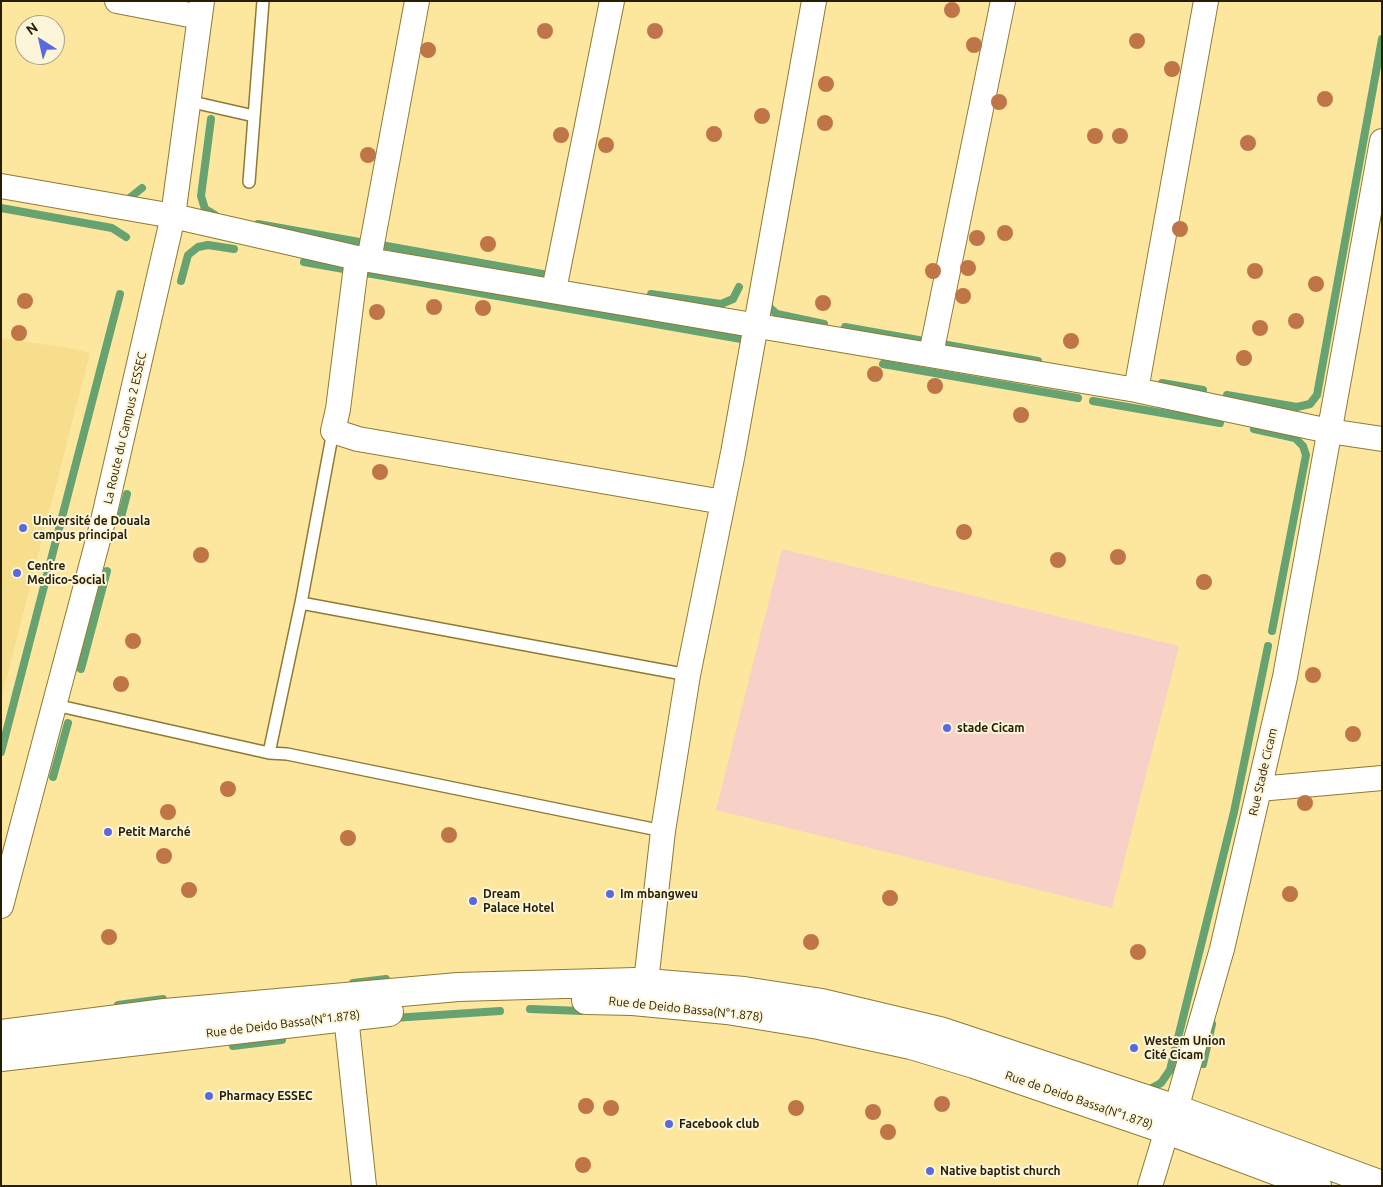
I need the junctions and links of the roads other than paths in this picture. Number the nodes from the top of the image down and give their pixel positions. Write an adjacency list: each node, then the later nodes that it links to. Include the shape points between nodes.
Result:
1 (117, 1): 8 (street)
2 (263, 1): 10 (lane)
3 (418, 1): 15 (street)
4 (612, 1): 16 (street)
5 (814, 1): 17 (street)
6 (1003, 1): 18 (street)
7 (1206, 1): 19 (street)
8 (201, 9): 9 (street, La Route du Campus 2 ESSEC)
9 (188, 101): 10 (lane); 14 (street, La Route du Campus 2 ESSEC)
10 (254, 116): 12 (lane)
11 (1382, 141): 20 (street, Rue Stade Cicam)
12 (249, 182)
13 (1, 186): 14 (street)
14 (173, 216): 15 (street); 26 (street, La Route du Campus 2 ESSEC, via 102,525)
15 (363, 259): 16 (street); 21 (street)
16 (554, 290): 17 (street)
17 (754, 325): 18 (street); 23 (street)
18 (931, 354): 19 (street)
19 (1136, 390): 20 (street)
20 (1329, 430): 22 (street); 29 (street, Rue Stade Cicam, via 1284,677)
21 (334, 431): 23 (street, via 358,439); 24 (lane)
22 (1382, 439)
23 (723, 502): 25 (street)
24 (302, 603): 25 (lane); 27 (lane)
25 (688, 675): 30 (street)
26 (55, 705): 27 (lane); 31 (street, La Route du Campus 2 ESSEC)
27 (269, 753): 30 (lane, via 287,754)
28 (1382, 778): 29 (street)
29 (1259, 789): 36 (street, Rue Stade Cicam, via 1222,949)
30 (663, 831): 32 (street)
31 (1, 906)
32 (646, 982): 34 (main road, via 458,987 165,1013); 36 (main road, via 744,990 881,1016 940,1031)
33 (346, 1016): 35 (main road, Rue de Deido Bassa(N°1.878)); 36 (main road, Rue de Deido Bassa(N°1.878), via 555,1000 633,1001 727,1010 911,1045); 38 (street)
34 (1, 1034)
35 (1, 1057)
36 (1171, 1120): 37 (main road); 39 (street, Rue Stade Cicam); 40 (main road, Rue de Deido Bassa(N°1.878))
37 (1382, 1185)
38 (364, 1186)
39 (1150, 1186)
40 (1317, 1186)

